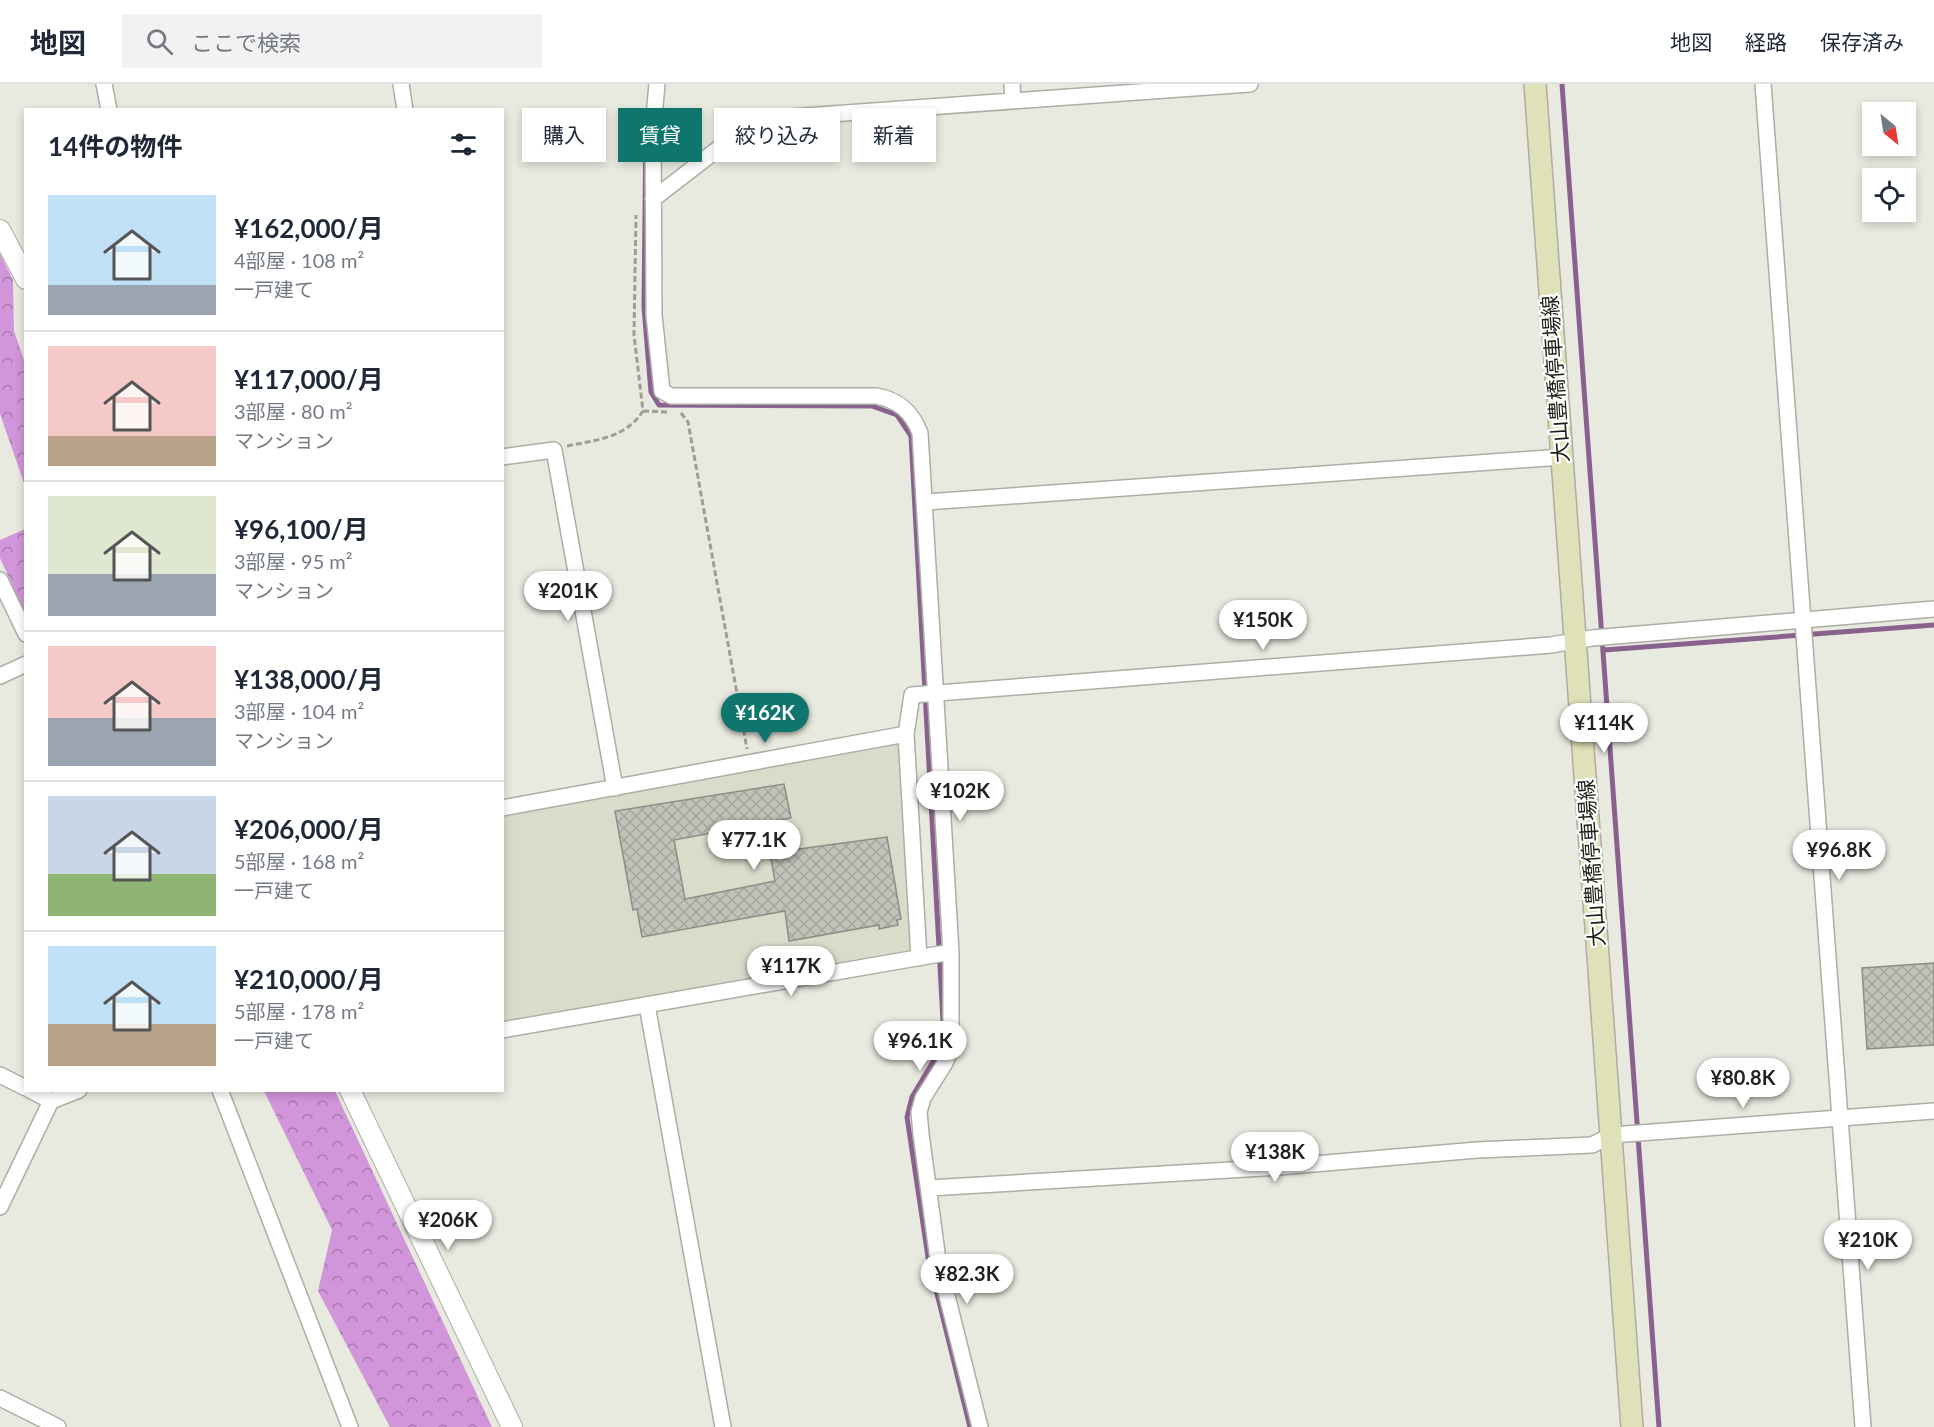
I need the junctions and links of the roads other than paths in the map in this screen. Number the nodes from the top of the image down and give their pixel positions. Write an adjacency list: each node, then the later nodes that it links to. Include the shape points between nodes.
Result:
1 (104, 84): 9 (street)
2 (401, 84): 10 (street)
3 (657, 84): 11 (street)
4 (1012, 84): 8 (street)
5 (1250, 84): 8 (street)
6 (1535, 84): 15 (main road, 大山豊橋停車場線)
7 (1763, 84): 19 (street)
8 (1013, 101): 11 (street, via 761,119)
9 (109, 108)
10 (405, 108)
11 (653, 199): 16 (street, via 654,315 662,391 671,396 846,394 888,398 915,420 920,433)
12 (0, 230): 13 (street)
13 (24, 275)
14 (504, 457): 26 (street, via 554,450)
15 (1562, 457): 16 (street); 21 (main road, 大山豊橋停車場線)
16 (926, 502): 24 (street)
17 (0, 580): 20 (street)
18 (1934, 609): 19 (street)
19 (1801, 621): 21 (street); 40 (street)
20 (24, 630)
21 (1584, 639): 24 (street, via 1539,646); 41 (main road, 大山豊橋停車場線)
22 (24, 665): 23 (street)
23 (0, 676)
24 (937, 693): 25 (street, via 912,695); 28 (street)
25 (906, 734): 26 (street); 29 (street)
26 (615, 788): 27 (street)
27 (504, 807)
28 (951, 952): 29 (street); 42 (street, via 951,1048 919,1112)
29 (925, 957): 30 (street)
30 (646, 1005): 31 (street); 48 (street)
31 (504, 1030)
32 (0, 1075): 33 (street)
33 (24, 1087)
34 (34, 1092): 38 (street)
35 (74, 1092): 38 (street)
36 (221, 1092): 46 (street)
37 (351, 1092): 47 (street)
38 (51, 1101): 43 (street)
39 (1934, 1111): 40 (street)
40 (1840, 1118): 41 (street); 51 (street)
41 (1612, 1136): 42 (street, via 1592,1144); 50 (main road, 大山豊橋停車場線)
42 (929, 1188): 49 (street, via 938,1260)
43 (0, 1207)
44 (0, 1398): 45 (street)
45 (58, 1427)
46 (350, 1427)
47 (512, 1427)
48 (723, 1427)
49 (980, 1427)
50 (1632, 1427)
51 (1863, 1427)

